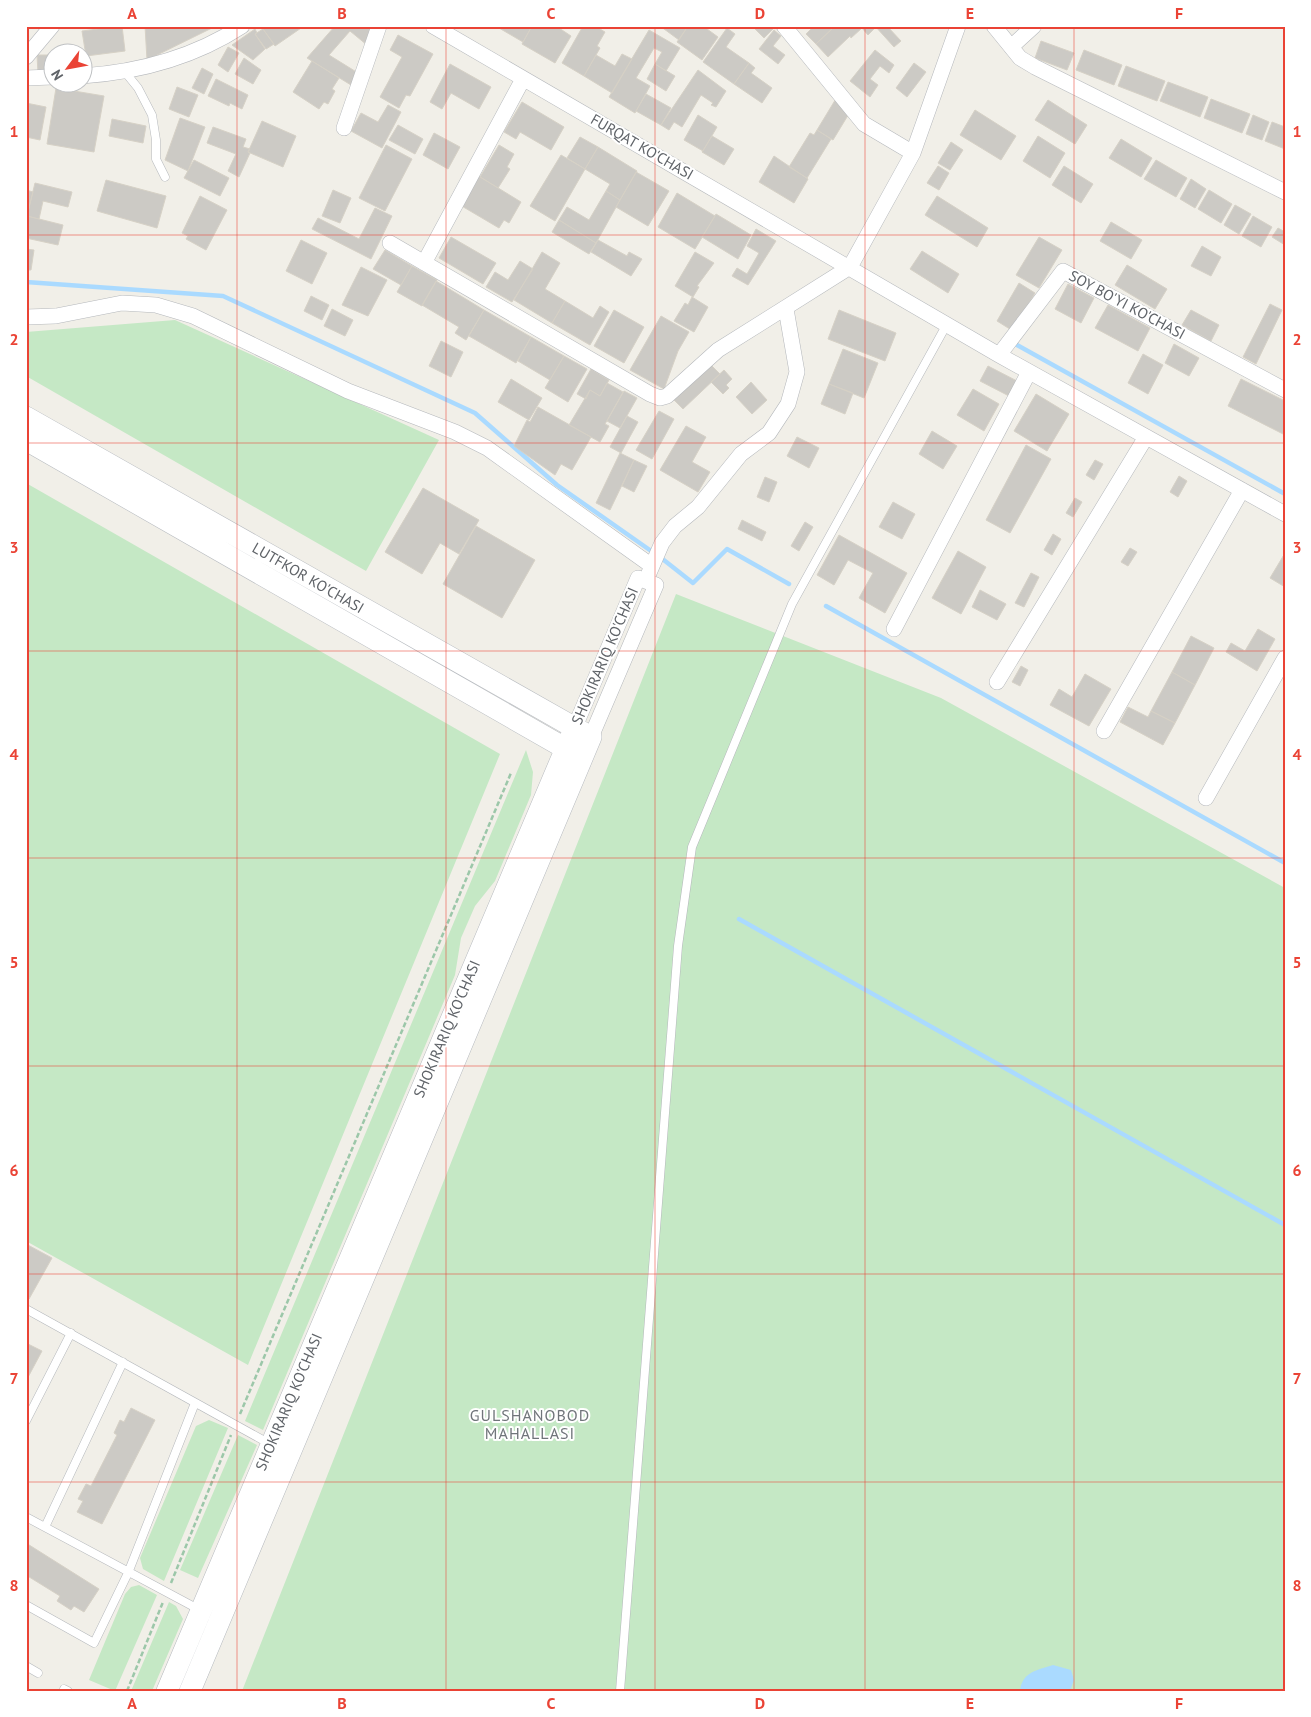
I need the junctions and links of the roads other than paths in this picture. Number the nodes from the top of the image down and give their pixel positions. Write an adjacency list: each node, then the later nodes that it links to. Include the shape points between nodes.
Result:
1 (52, 26): 10 (street)
2 (242, 26): 11 (street, via 176,59)
3 (379, 26): 16 (street)
4 (433, 26): 15 (street, FURQAT KO'CHASI)
5 (784, 26): 17 (street, via 864,124)
6 (958, 26): 17 (street)
7 (994, 26): 9 (street)
8 (1034, 26): 9 (street)
9 (1011, 47): 19 (street, via 1020,58 1035,66)
10 (26, 57)
11 (125, 72): 12 (street); 18 (lane, via 138,88 152,115 156,159)
12 (92, 75)
13 (42, 77): 14 (street)
14 (26, 78)
15 (523, 79): 21 (street); 22 (street, FURQAT KO'CHASI)
16 (344, 128)
17 (913, 153): 22 (street)
18 (165, 177)
19 (1285, 192)
20 (390, 242): 21 (street)
21 (424, 263): 23 (street, via 660,398 673,391 718,350)
22 (850, 267): 23 (street); 25 (street, FURQAT KO'CHASI)
23 (786, 309): 34 (street, via 797,372 788,404 768,433 741,454 698,507 675,526 662,543)
24 (26, 317): 34 (street, via 56,316 122,303 156,305 193,316 348,391 455,432 486,448)
25 (947, 324): 26 (street, FURQAT KO'CHASI); 57 (lane, via 792,604 692,847 678,946)
26 (999, 356): 27 (street, FURQAT KO'CHASI); 28 (street, SOY BO'YI KO'CHASI, via 1063,270)
27 (1029, 372): 30 (street, FURQAT KO'CHASI); 35 (street)
28 (1285, 390)
29 (26, 417): 39 (main road, LUTFKOR KO'CHASI)
30 (1146, 437): 32 (street, FURQAT KO'CHASI); 37 (street)
31 (26, 440): 40 (main road, LUTFKOR KO'CHASI)
32 (1242, 490): 33 (street, FURQAT KO'CHASI); 38 (street)
33 (1285, 514)
34 (652, 566): 39 (street, SHOKIRARIQ KO'CHASI, via 646,581 656,585)
35 (894, 629)
36 (1285, 658): 41 (street)
37 (997, 682)
38 (1104, 731)
39 (583, 733): 40 (main road, SHOKIRARIQ KO'CHASI)
40 (574, 753): 47 (main road, SHOKIRARIQ KO'CHASI)
41 (1206, 798)
42 (26, 1309): 43 (lane)
43 (71, 1333): 44 (lane); 46 (lane)
44 (123, 1362): 45 (lane); 49 (lane)
45 (195, 1404): 47 (lane); 50 (lane)
46 (26, 1421)
47 (280, 1449): 52 (main road, SHOKIRARIQ KO'CHASI)
48 (26, 1517): 49 (lane)
49 (45, 1527): 50 (lane)
50 (128, 1573): 51 (lane, via 94,1643); 52 (lane)
51 (26, 1605)
52 (210, 1615): 55 (main road, SHOKIRARIQ KO'CHASI); 56 (main road, SHOKIRARIQ KO'CHASI)
53 (26, 1666): 54 (lane)
54 (38, 1673)
55 (167, 1691)
56 (190, 1691)
57 (620, 1691)

